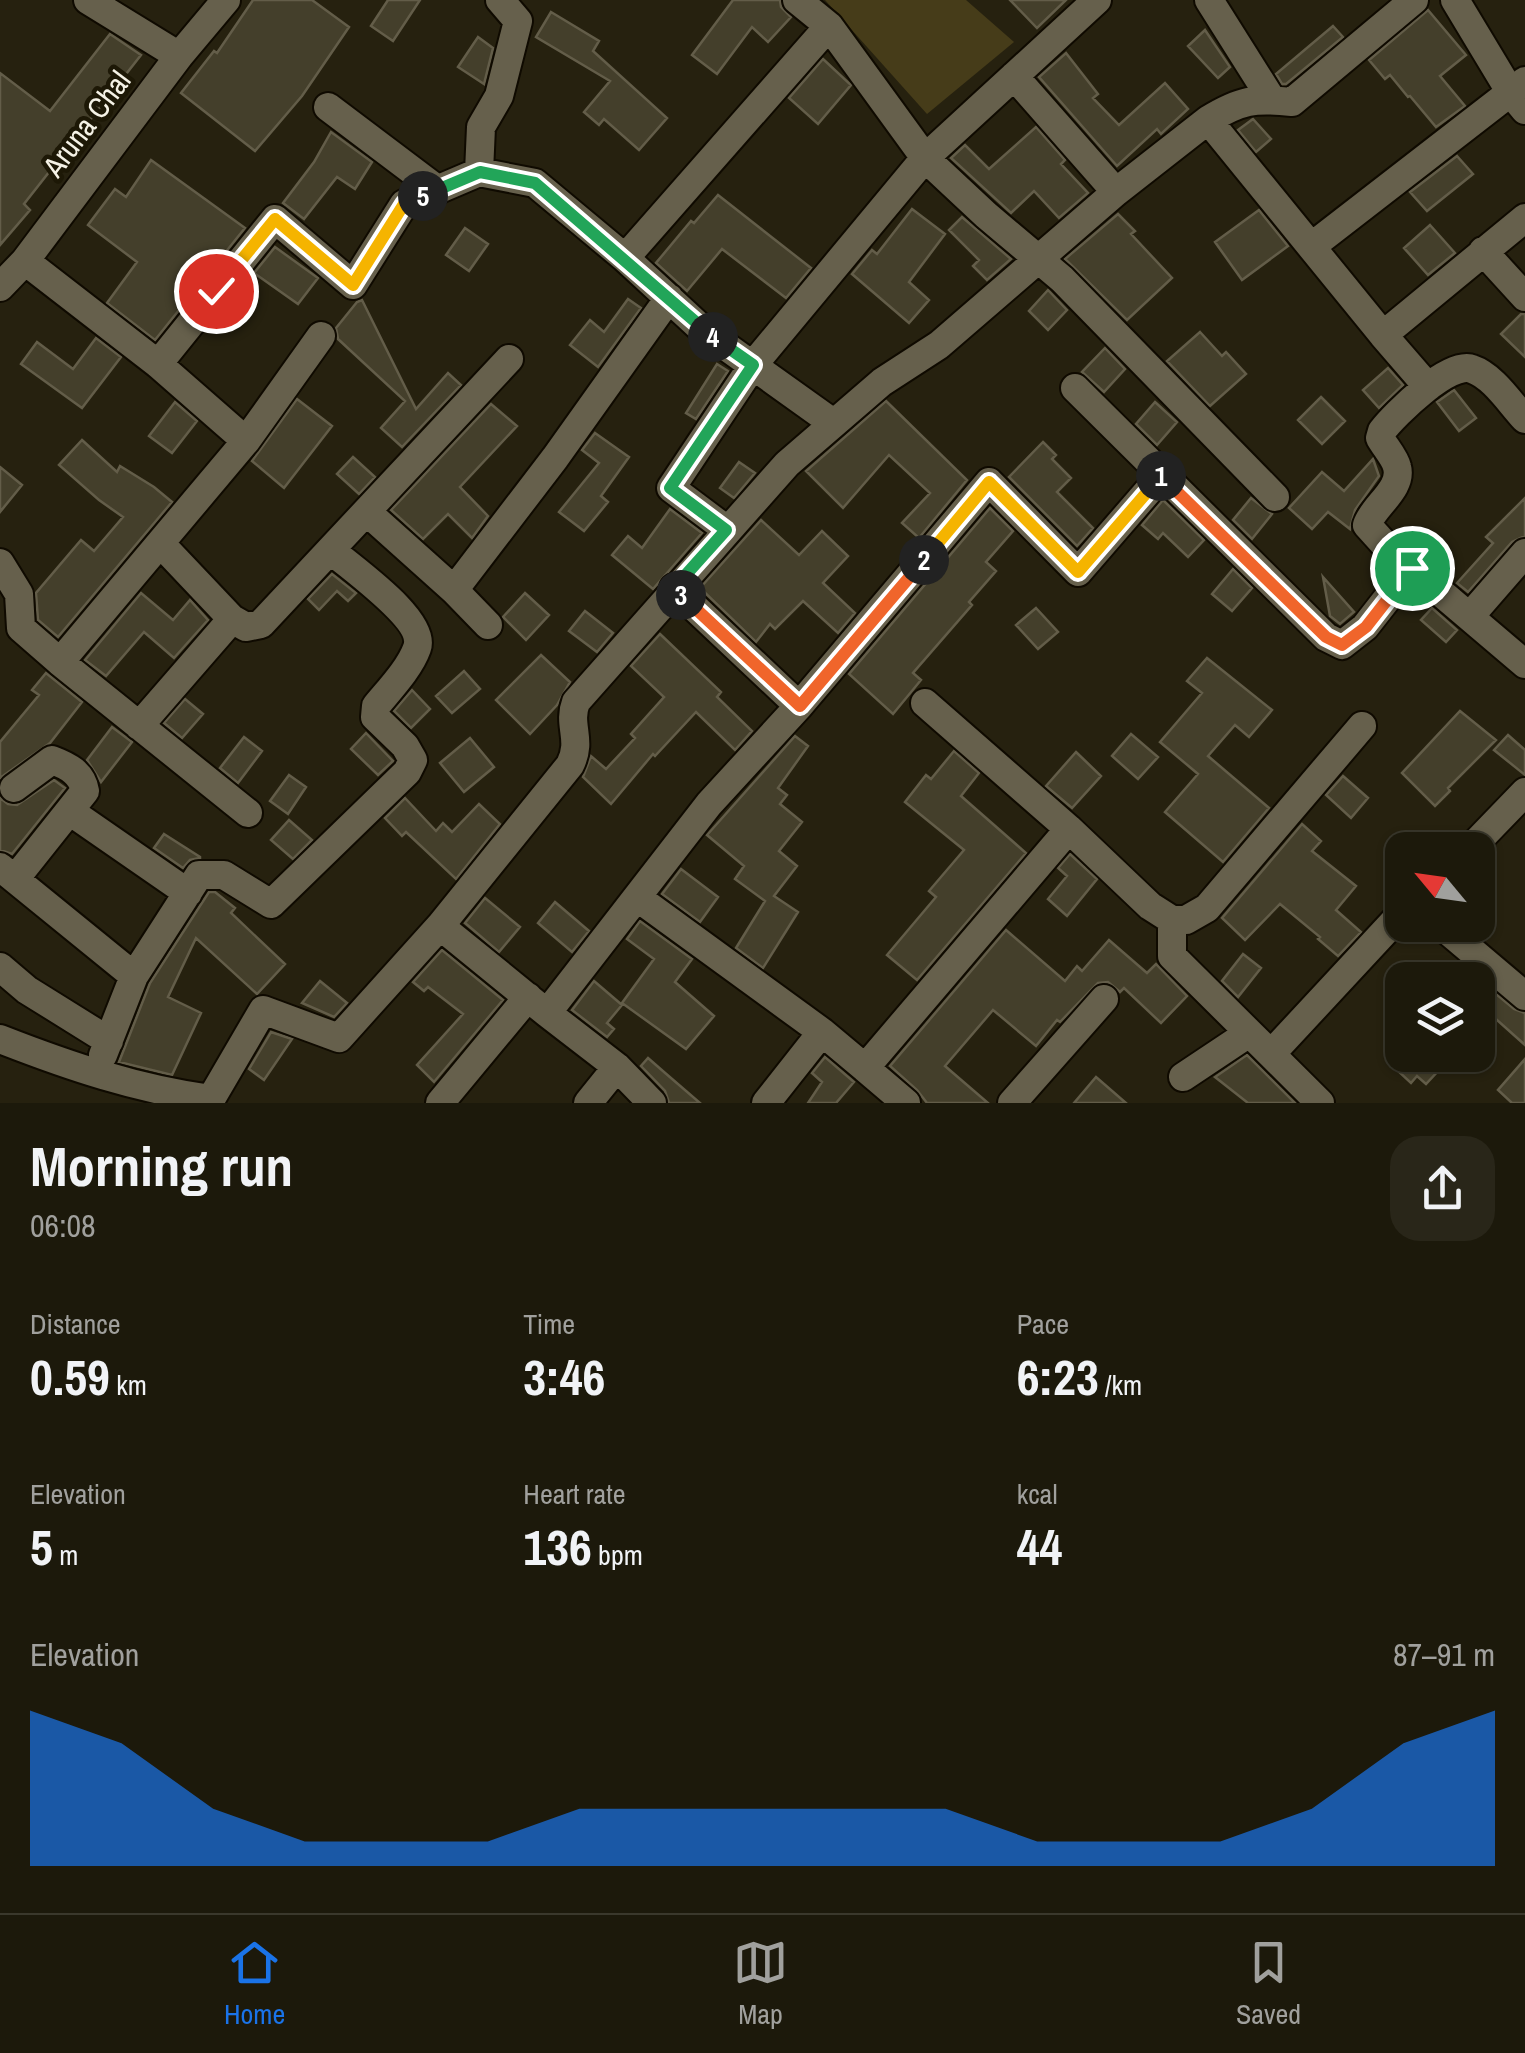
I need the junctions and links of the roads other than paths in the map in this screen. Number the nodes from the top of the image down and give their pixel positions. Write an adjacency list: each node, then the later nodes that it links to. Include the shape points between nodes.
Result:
1 (88, 0): 10 (street)
2 (226, 0): 10 (street, Aruna Chal)
3 (1097, 0): 11 (street)
4 (1209, 0): 13 (street)
5 (1414, 0): 13 (street, via 1292,102)
6 (1455, 0): 12 (street)
7 (806, 2): 9 (street)
8 (516, 7): 17 (street, via 499,96 481,127)
9 (830, 26): 16 (street); 23 (street)
10 (179, 56): 24 (street, Aruna Chal)
11 (1014, 76): 16 (street); 19 (street)
12 (1520, 95): 21 (street)
13 (1272, 100): 15 (street, via 1235,103)
14 (328, 107): 18 (street)
15 (1208, 120): 19 (street); 21 (street)
16 (924, 158): 25 (street); 33 (street)
17 (480, 172): 18 (street); 23 (street, via 535,183)
18 (438, 190): 32 (street, via 404,204 353,285 275,219)
19 (1116, 192): 25 (street)
20 (1525, 218): 22 (street)
21 (1312, 246): 29 (street)
22 (1483, 251): 27 (street); 29 (street)
23 (625, 258): 28 (street)
24 (24, 260): 26 (street, Aruna Chal); 32 (street)
25 (1040, 260): 37 (street); 40 (street)
26 (0, 287)
27 (1525, 297)
28 (668, 298): 33 (street); 49 (street)
29 (1383, 335): 34 (street)
30 (321, 336): 38 (street)
31 (510, 359): 41 (street)
32 (158, 364): 38 (street)
33 (753, 365): 37 (street); 42 (street, via 670,488)
34 (1428, 387): 36 (street, via 1460,367 1471,368); 47 (street, via 1382,431 1398,480 1368,525)
35 (1075, 388): 39 (street)
36 (1525, 419)
37 (833, 423): 42 (street)
38 (246, 440): 43 (street)
39 (1162, 475): 47 (street, via 1326,637 1342,645 1366,627); 56 (street, via 1078,572 989,482)
40 (1275, 497)
41 (367, 512): 44 (street); 49 (street)
42 (726, 530): 48 (street)
43 (160, 544): 51 (street); 53 (street)
44 (332, 551): 51 (street, via 261,624 246,627); 66 (street, via 418,630 418,647 375,717 414,760 271,904 224,875 199,876)
45 (1525, 553): 50 (street)
46 (0, 562): 53 (street, via 19,594 21,628)
47 (1412, 568): 50 (street)
48 (674, 588): 56 (street); 69 (street, via 576,702 578,742 570,765)
49 (454, 590): 52 (street)
50 (1471, 616): 54 (street)
51 (232, 620): 57 (street)
52 (488, 626)
53 (60, 662): 57 (street)
54 (1525, 664)
55 (925, 703): 63 (street)
56 (800, 706): 67 (street, via 709,804)
57 (139, 726): 62 (street)
58 (1362, 726): 68 (street, via 1207,908)
59 (14, 788): 61 (street, via 52,760 65,765 85,791)
60 (1525, 792): 64 (street)
61 (71, 812): 65 (street); 66 (street)
62 (248, 813)
63 (1069, 829): 68 (street); 83 (street)
64 (1486, 832)
65 (7, 873): 73 (street)
66 (188, 893): 73 (street)
67 (638, 898): 76 (street); 77 (street)
68 (1172, 920): 78 (street, via 1172,956)
69 (440, 926): 76 (street); 84 (street, via 339,1038 263,1010 211,1099)
70 (1385, 932): 81 (street)
71 (1462, 942): 74 (street)
72 (0, 967): 80 (street)
73 (134, 976): 80 (street)
74 (1525, 996)
75 (1104, 999): 91 (street)
76 (537, 1005): 82 (street); 86 (street)
77 (822, 1032): 83 (street); 89 (street)
78 (1249, 1033): 81 (street); 85 (street)
79 (0, 1038): 84 (street)
80 (108, 1041): 84 (street)
81 (1270, 1054): 92 (street)
82 (617, 1067): 87 (street); 88 (street)
83 (866, 1068): 90 (street)
84 (94, 1075)
85 (1182, 1077)
86 (440, 1103)
87 (588, 1103)
88 (652, 1103)
89 (766, 1103)
90 (906, 1103)
91 (1012, 1103)
92 (1320, 1103)

